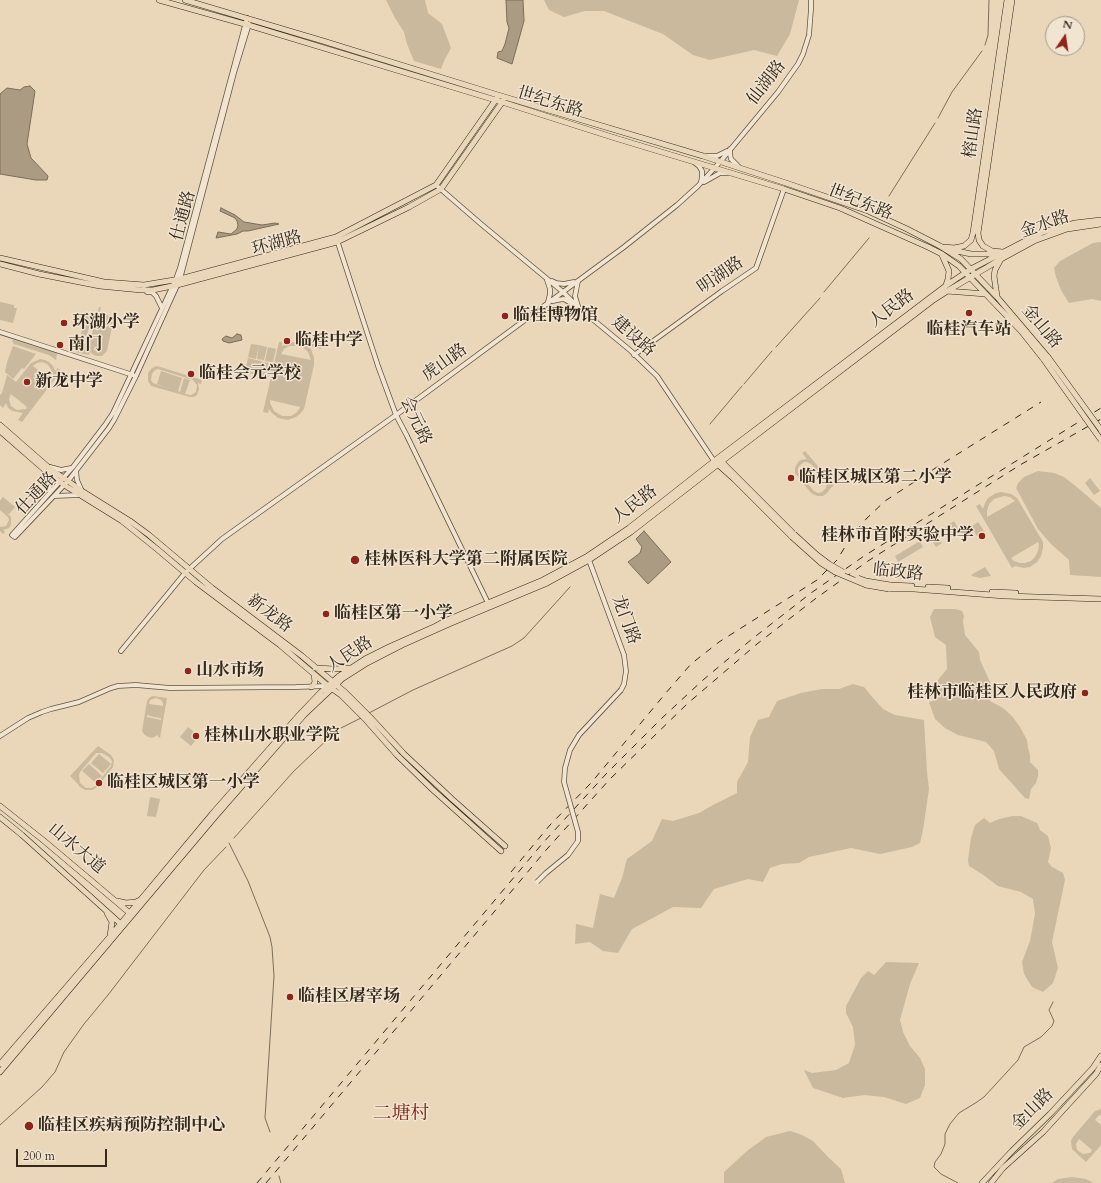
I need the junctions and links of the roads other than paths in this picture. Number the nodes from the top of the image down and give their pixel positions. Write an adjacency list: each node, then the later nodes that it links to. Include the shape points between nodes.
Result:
1 (159, 0): 7 (main road, 世纪东路)
2 (185, 0): 6 (main road, 世纪东路)
3 (811, 0): 11 (street, 仙湖路, via 810,26 798,64)
4 (1007, 0): 25 (main road, 榕山路, via 973,233 964,246)
5 (1012, 0): 26 (main road, 榕山路, via 978,233 983,246 992,251)
6 (248, 19): 7 (street, 仕通路); 9 (main road, 世纪东路)
7 (247, 25): 9 (main road, 世纪东路); 34 (street, 仕通路)
8 (506, 97): 9 (main road, 世纪东路); 10 (main road, 环湖路); 12 (main road, 世纪东路)
9 (497, 98): 10 (main road, 世纪东路); 19 (main road, 环湖路)
10 (502, 102): 13 (main road, 世纪东路); 20 (main road, 环湖路)
11 (730, 149): 12 (street, via 717,156); 14 (street, 仙湖路); 16 (street, via 731,159)
12 (703, 156): 14 (main road, 世纪东路)
13 (692, 161): 15 (main road, 世纪东路); 18 (street, via 702,171)
14 (720, 162): 15 (street, 仙湖路); 16 (main road, 世纪东路)
15 (715, 168): 17 (main road, 世纪东路); 18 (street, 虎山路)
16 (739, 168): 25 (main road, 世纪东路, via 868,211)
17 (731, 173): 18 (street, via 720,174); 21 (main road, 世纪东路)
18 (700, 184): 35 (street, 虎山路, via 677,205)
19 (436, 185): 20 (street, 建设路); 24 (main road, 环湖路)
20 (442, 189): 24 (main road, 环湖路); 33 (street, 建设路)
21 (784, 189): 27 (main road, 世纪东路, via 840,208); 46 (street, 明湖路, via 756,268)
22 (1101, 220): 26 (main road, 金水路, via 1059,227)
23 (1101, 224): 29 (main road, 金水路, via 1054,233)
24 (337, 240): 34 (main road, 环湖路); 36 (main road, 环湖路); 49 (street, 会元路)
25 (943, 247): 26 (main road, via 971,254); 31 (main road, 金山路)
26 (1004, 252): 31 (main road, 金水路)
27 (942, 254): 32 (main road, 金山路); 37 (main road, via 949,271)
28 (0, 258): 34 (main road, 环湖路, via 104,282 144,285)
29 (1001, 258): 31 (main road, 金水路); 41 (main road, via 994,276)
30 (0, 264): 38 (main road, 环湖路, via 100,286)
31 (973, 271): 32 (main road, 人民路); 41 (main road, 金山路)
32 (968, 275): 37 (main road, 人民路); 40 (main road, 金山路)
33 (545, 277): 35 (street, via 564,284); 39 (street, 建设路); 42 (street, via 550,289)
34 (178, 279): 36 (street, 仕通路)
35 (578, 281): 39 (street, 虎山路); 44 (street, via 575,296)
36 (175, 286): 38 (main road, 环湖路); 43 (street, 仕通路); 48 (street, 仕通路)
37 (946, 289): 40 (main road); 54 (main road, 人民路)
38 (141, 290): 43 (street, via 152,292)
39 (563, 292): 42 (street, 虎山路); 44 (street, 建设路)
40 (986, 294): 47 (main road, 金山路)
41 (997, 296): 47 (main road, 金山路)
42 (547, 304): 44 (street, via 564,299); 49 (street, 虎山路)
43 (162, 308): 48 (street, 仕通路)
44 (579, 308): 46 (street, 建设路)
45 (0, 332): 48 (street)
46 (634, 355): 54 (street, 建设路, via 658,376)
47 (1046, 359): 51 (main road, 金山路, bridge); 53 (main road, 金山路, bridge)
48 (134, 375): 56 (street, 仕通路, via 114,420)
49 (396, 415): 62 (street, 虎山路, via 222,539); 64 (street, 会元路)
50 (0, 425): 55 (main road, 新龙路)
51 (1101, 430)
52 (0, 431): 55 (main road, 新龙路)
53 (1101, 440)
54 (717, 462): 61 (main road, 人民路, via 631,532); 63 (main road, 临政路, bridge, via 821,563 866,585 1004,596); 64 (main road, 人民路, via 586,557)
55 (47, 469): 56 (street); 57 (main road, 新龙路); 58 (street)
56 (75, 469): 57 (street, 仕通路); 59 (street)
57 (64, 481): 58 (street, 仕通路); 59 (main road, 新龙路); 60 (street, 仕通路)
58 (50, 492): 60 (street, 仕通路, via 12,535 15,537)
59 (80, 493): 60 (street); 62 (main road, 新龙路, via 122,521)
60 (54, 496)
61 (588, 560): 64 (main road, 人民路, via 545,584); 77 (street, 龙门路, bridge, via 624,655 624,684 622,690 579,734 570,750 564,782 578,840 568,855)
62 (187, 572): 65 (street, 虎山路); 66 (main road, 新龙路, via 282,640); 68 (main road, 新龙路)
63 (1101, 598)
64 (489, 605): 67 (main road, 人民路, via 400,641); 69 (main road, 人民路, via 390,651)
65 (121, 652)
66 (315, 668): 67 (main road); 69 (main road, 新龙路)
67 (352, 668): 69 (main road, 人民路)
68 (314, 674): 69 (main road, 新龙路); 70 (main road, via 315,682)
69 (332, 685): 70 (street); 71 (main road, 新龙路); 78 (main road, via 300,714); 81 (main road)
70 (311, 687): 72 (street, via 118,686 79,702 42,712)
71 (368, 719): 75 (main road, 新龙路); 76 (main road, 新龙路, via 398,755)
72 (0, 736)
73 (0, 806): 79 (main road, 山水大道)
74 (0, 817): 80 (main road, 山水大道)
75 (505, 846)
76 (501, 851)
77 (537, 882)
78 (141, 899): 79 (main road, via 126,903); 81 (main road)
79 (115, 900): 81 (main road, 山水大道)
80 (106, 910): 82 (main road, 山水大道); 83 (main road, via 112,922)
81 (131, 914): 82 (main road)
82 (122, 925): 83 (main road); 87 (main road)
83 (109, 937): 85 (main road)
84 (1101, 1056): 88 (main road, 金山路, via 1094,1068)
85 (0, 1064)
86 (1101, 1065): 89 (main road, 金山路, via 1096,1074 1043,1132 1003,1168)
87 (0, 1072)
88 (982, 1183)
89 (991, 1183)

